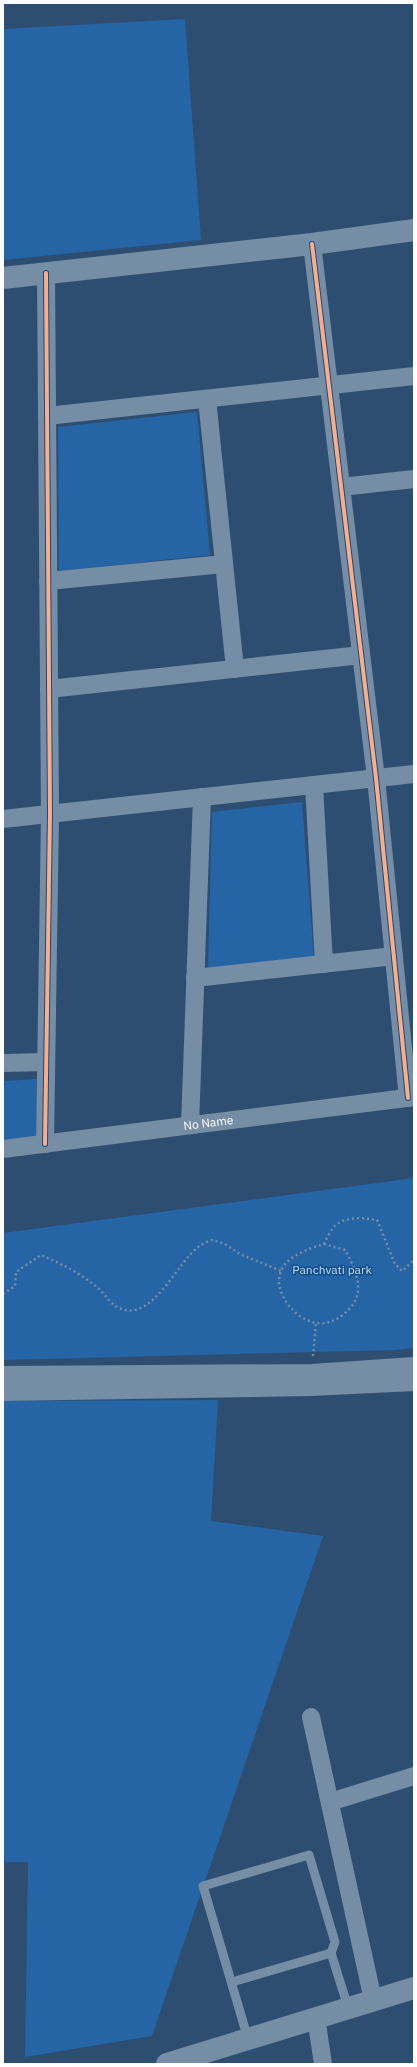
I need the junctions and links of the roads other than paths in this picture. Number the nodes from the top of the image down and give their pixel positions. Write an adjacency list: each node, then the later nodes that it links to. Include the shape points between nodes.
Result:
1 (414, 230): 2 (street)
2 (312, 244): 3 (street); 6 (street)
3 (46, 273): 4 (street); 8 (street)
4 (3, 278)
5 (414, 376): 6 (street)
6 (329, 386): 7 (street); 10 (street)
7 (207, 399): 8 (street); 11 (street)
8 (47, 416): 12 (street)
9 (414, 479): 10 (street)
10 (341, 487): 13 (street)
11 (224, 564): 12 (street); 14 (street)
12 (48, 581): 15 (street)
13 (361, 655): 14 (street); 17 (street)
14 (235, 669): 15 (street)
15 (49, 688): 20 (street)
16 (414, 774): 17 (street)
17 (376, 778): 18 (street); 22 (street)
18 (314, 785): 19 (street); 23 (street)
19 (202, 797): 20 (street); 24 (street)
20 (50, 814): 21 (street); 25 (street)
21 (3, 819)
22 (394, 956): 23 (street); 27 (street)
23 (324, 964): 24 (street)
24 (195, 978): 28 (street)
25 (46, 1062): 26 (street); 29 (street)
26 (3, 1063)
27 (411, 1098): 28 (street, No Name)
28 (190, 1125): 29 (street, No Name)
29 (45, 1144): 30 (street, No Name)
30 (3, 1149)
31 (414, 1366): 32 (street, via 312,1373)
32 (3, 1375)
33 (414, 1382): 34 (street, via 311,1388)
34 (3, 1392)
35 (311, 1717): 37 (street)
36 (414, 1776): 37 (street)
37 (330, 1802): 41 (street)
38 (331, 1953): 39 (lane); 39 (lane, via 335,1942 309,1855 203,1886); 42 (lane)
39 (232, 1982): 44 (lane)
40 (414, 1988): 41 (street)
41 (373, 2000): 42 (street)
42 (348, 2007): 43 (street)
43 (316, 2017): 44 (street); 46 (street)
44 (248, 2040): 45 (street)
45 (167, 2064)
46 (322, 2064)

